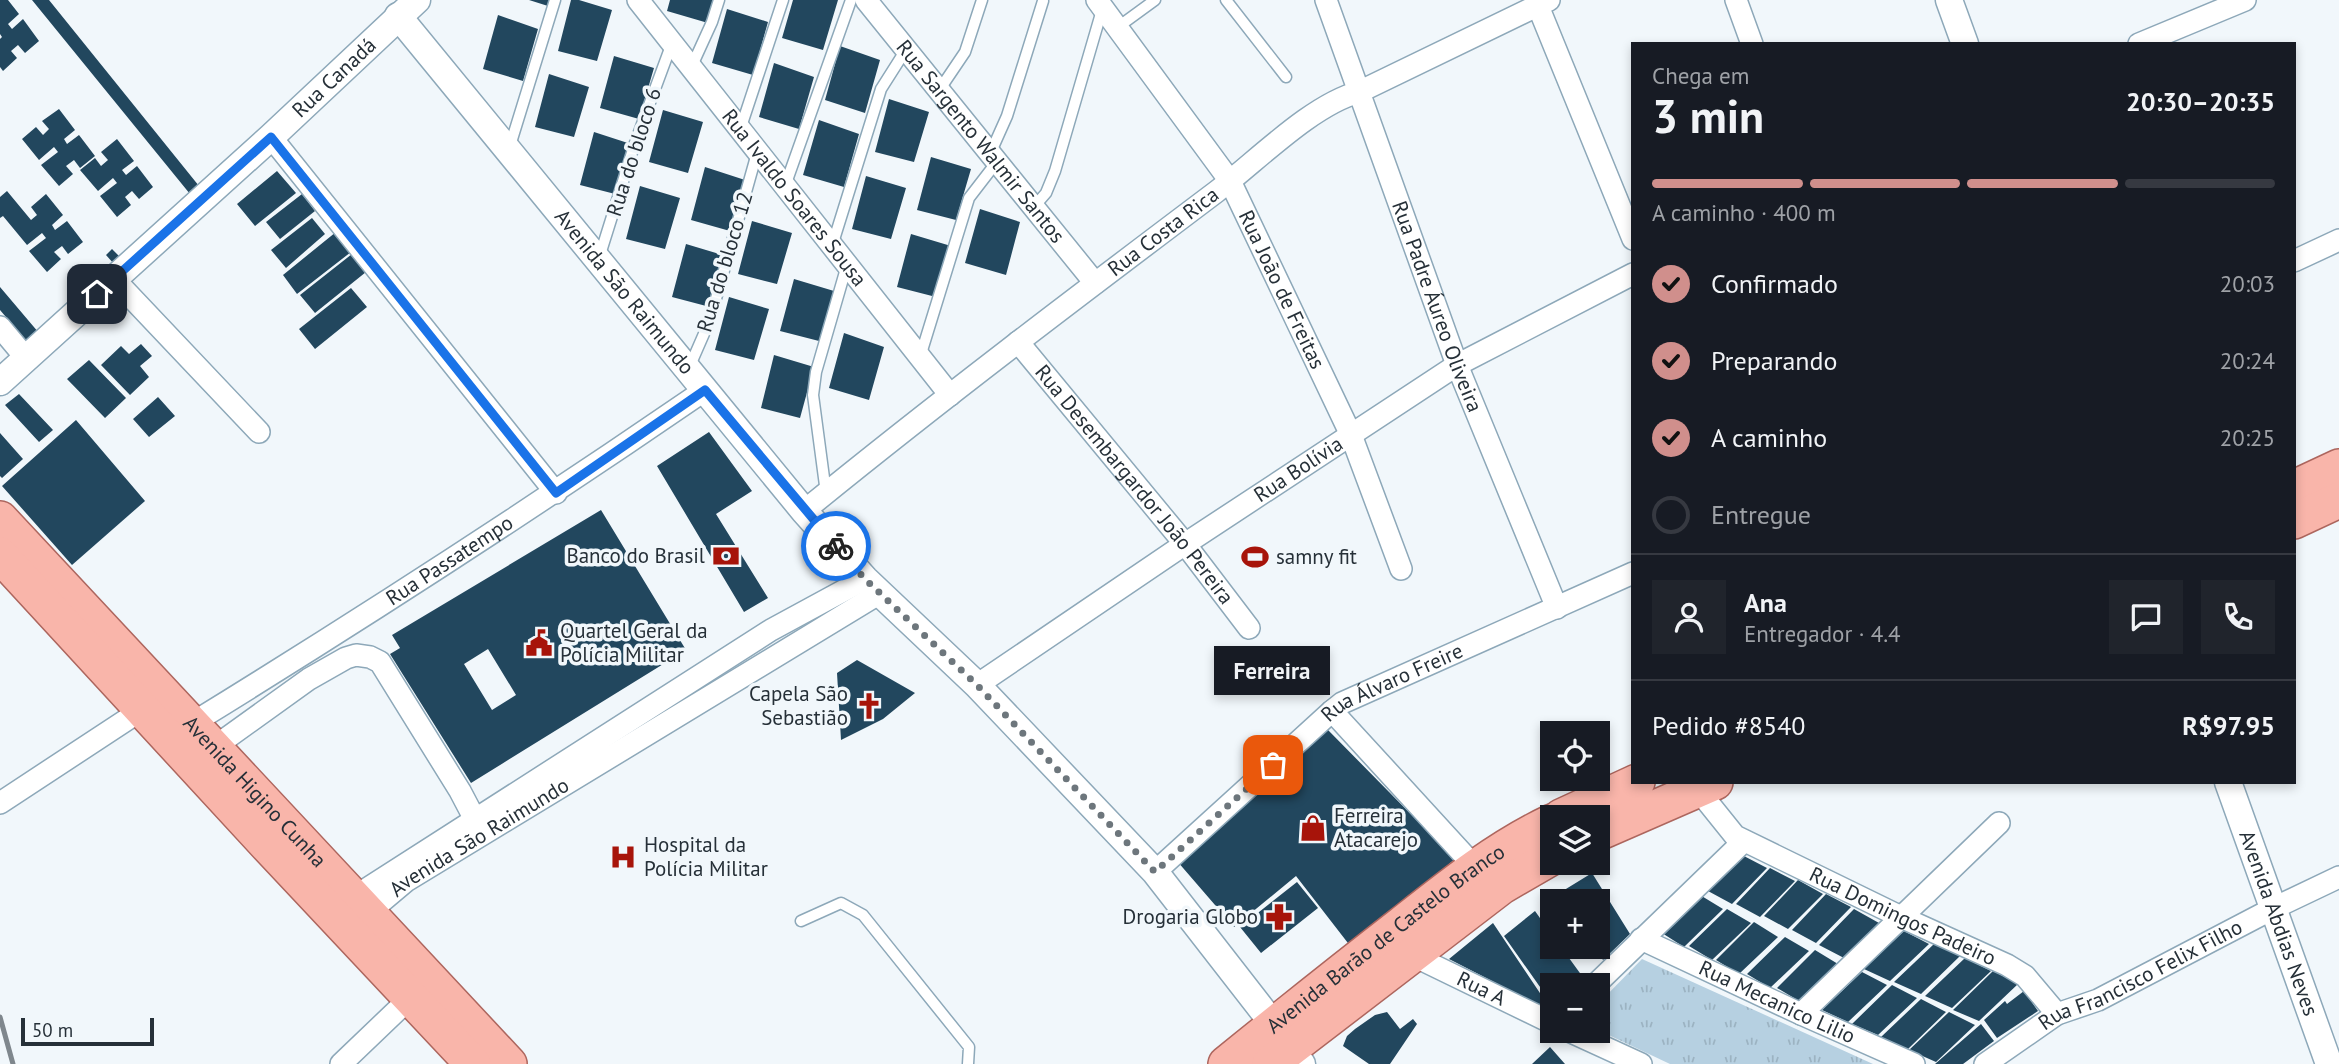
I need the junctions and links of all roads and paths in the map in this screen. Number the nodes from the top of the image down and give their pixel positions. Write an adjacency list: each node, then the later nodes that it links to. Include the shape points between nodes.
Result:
1 (555, 0): 30 (lane)
2 (719, 0): 24 (lane)
3 (783, 0): 28 (lane)
4 (851, 0): 34 (lane)
5 (866, 0): 23 (street, Rua Sargento Walmir Santos)
6 (982, 0): 26 (lane, via 965,52)
7 (1155, 0): 18 (lane)
8 (1226, 0): 25 (lane)
9 (1326, 0): 27 (street, Rua Padre Áureo Oliveira)
10 (1736, 0): 20 (street)
11 (1950, 0): 21 (street)
12 (2245, 0): 19 (street)
13 (1043, 1): 32 (lane)
14 (644, 3): 22 (street, Rua Ivaldo Soares Sousa)
15 (1544, 3): 27 (street, Rua Costa Rica); 36 (street)
16 (1100, 4): 18 (street, Rua João de Freitas); 35 (lane, via 1053,178)
17 (402, 5): 29 (street, Rua Canadá); 30 (street, Avenida São Raimundo)
18 (1118, 27): 33 (street, Rua João de Freitas)
19 (2165, 39)
20 (1751, 42)
21 (1964, 42)
22 (672, 43): 24 (street, Rua Ivaldo Soares Sousa); 40 (lane, Rua do bloco 6)
23 (907, 48): 26 (street, Rua Sargento Walmir Santos); 38 (lane, via 881,89)
24 (691, 68): 28 (street, Rua Ivaldo Soares Sousa)
25 (1286, 77)
26 (940, 89): 32 (street, Rua Sargento Walmir Santos)
27 (1359, 92): 33 (street, Rua Costa Rica, via 1316,112); 49 (street, Rua Padre Áureo Oliveira)
28 (740, 130): 31 (street, Rua Ivaldo Soares Sousa)
29 (271, 137): 43 (street, Rua Canadá); 57 (street)
30 (508, 152): 40 (street, Avenida São Raimundo)
31 (758, 152): 34 (street, Rua Ivaldo Soares Sousa); 50 (lane, Rua do bloco 12)
32 (993, 158): 35 (street, Rua Sargento Walmir Santos); 47 (lane, via 970,198)
33 (1230, 181): 44 (street, Rua Costa Rica); 54 (street, Rua João de Freitas)
34 (785, 186): 38 (street, Rua Ivaldo Soares Sousa)
35 (1033, 208): 44 (street, Rua Sargento Walmir Santos)
36 (1631, 234)
37 (2339, 240): 39 (street)
38 (832, 246): 41 (street, Rua Ivaldo Soares Sousa)
39 (2296, 260)
40 (598, 261): 50 (street, Avenida São Raimundo)
41 (847, 265): 47 (street, Rua Ivaldo Soares Sousa); 58 (lane, via 813,395)
42 (1631, 276): 49 (street, Rua Bolívia)
43 (114, 279): 48 (street, Rua Canadá); 53 (street)
44 (1095, 283): 46 (street, Rua Costa Rica)
45 (0, 327): 48 (street)
46 (1018, 342): 52 (street, Rua Costa Rica); 63 (street, Rua Desembargardor João Pereira)
47 (920, 357): 52 (street, Rua Ivaldo Soares Sousa)
48 (26, 358): 51 (street, Rua Canadá)
49 (1457, 365): 54 (street, Rua Bolívia); 68 (street, Rua Padre Áureo Oliveira)
50 (696, 380): 57 (street, Rua Passatempo); 60 (street, Avenida São Raimundo)
51 (0, 382)
52 (950, 394): 58 (street, Rua Costa Rica)
53 (259, 432)
54 (1351, 435): 63 (street, Rua Bolívia); 65 (street, Rua João de Freitas)
55 (2339, 467): 56 (main road)
56 (2296, 487)
57 (556, 493): 70 (street, Rua Passatempo)
58 (826, 493): 60 (street, Rua Costa Rica)
59 (2339, 500): 62 (main road)
60 (804, 510): 67 (street, Avenida São Raimundo)
61 (0, 519): 75 (main road, Avenida Higino Cunha)
62 (2296, 520)
63 (1185, 544): 69 (street, Rua Desembargardor João Pereira); 72 (street, Rua Bolívia)
64 (0, 555): 73 (main road, Avenida Higino Cunha)
65 (1401, 569)
66 (1631, 574): 68 (street, Rua Álvaro Freire)
67 (872, 586): 72 (street, Avenida São Raimundo); 82 (street, Avenida São Raimundo, via 775,655)
68 (1557, 608): 74 (street, Rua Álvaro Freire)
69 (1249, 628)
70 (293, 661): 71 (street); 75 (street, Rua Passatempo)
71 (309, 679): 75 (street); 82 (street, via 355,655 380,662)
72 (977, 685): 88 (street, Avenida São Raimundo)
73 (144, 709): 79 (street); 97 (main road, Avenida Higino Cunha)
74 (1332, 711): 87 (street); 88 (street, Rua Álvaro Freire)
75 (202, 736): 90 (main road, Avenida Higino Cunha)
76 (1632, 784): 80 (main road)
77 (2229, 784): 91 (street, Avenida Abdias Neves)
78 (1700, 789): 84 (main road); 85 (street)
79 (0, 803)
80 (1587, 805)
81 (1999, 823): 92 (street)
82 (479, 827): 90 (street, Avenida São Raimundo, via 406,881)
83 (1540, 828): 87 (main road, Avenida Barão de Castelo Branco)
84 (1610, 828)
85 (1737, 844): 92 (street, Rua Domingos Padeiro); 94 (street)
86 (1540, 863): 95 (main road, Avenida Barão de Castelo Branco, via 1502,886)
87 (1475, 867): 102 (main road, Avenida Barão de Castelo Branco)
88 (1155, 872): 102 (street, Avenida São Raimundo)
89 (2339, 877): 91 (street, Rua Francisco Felix Filho)
90 (361, 905): 105 (main road, Avenida Higino Cunha)
91 (2274, 908): 99 (street, Rua Francisco Felix Filho, via 2098,1000); 111 (street, Avenida Abdias Neves)
92 (1901, 917): 98 (street); 99 (street, Rua Domingos Padeiro, via 2025,976)
93 (801, 921): 106 (lane, via 841,903 863,915 970,1047)
94 (1641, 939): 96 (street); 98 (street, Rua Mecanico Lilio)
95 (1412, 955): 100 (street, Rua A); 102 (main road, Avenida Barão de Castelo Branco)
96 (1607, 973)
97 (410, 998): 103 (street); 104 (main road, Avenida Higino Cunha)
98 (1801, 1014): 109 (street, Rua Mecanico Lilio)
99 (2057, 1014): 110 (street, Rua Francisco Felix Filho)
100 (1540, 1017)
101 (1595, 1043): 108 (street)
102 (1284, 1051): 107 (main road, Avenida Barão de Castelo Branco)
103 (341, 1064)
104 (473, 1064)
105 (509, 1064)
106 (968, 1064)
107 (1226, 1064)
108 (1641, 1064)
109 (1914, 1064)
110 (1985, 1064)
111 (2329, 1064)

